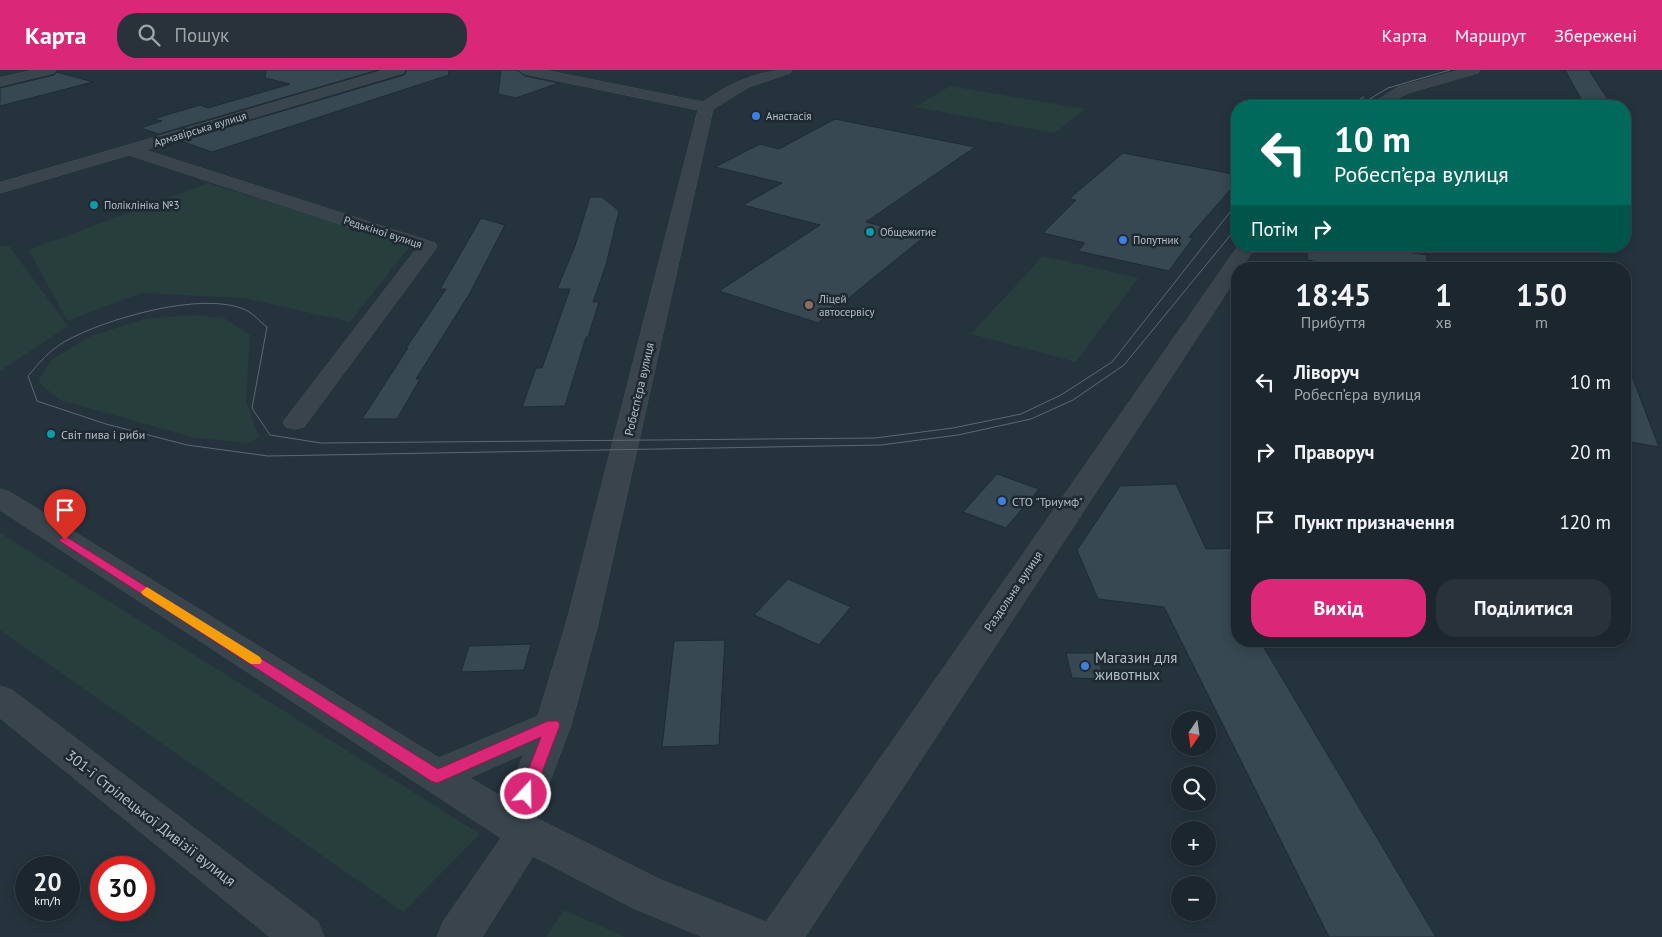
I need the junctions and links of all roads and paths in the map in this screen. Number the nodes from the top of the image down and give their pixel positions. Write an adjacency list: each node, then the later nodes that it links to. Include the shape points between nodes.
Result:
1 (50, 70): 6 (street)
2 (399, 70): 9 (street, Армавірська вулиця)
3 (525, 70): 8 (street)
4 (786, 70): 8 (street, via 766,76)
5 (1474, 70): 7 (street, via 1403,90)
6 (0, 82)
7 (1386, 100)
8 (706, 107): 15 (street, Робесп’єра вулиця, via 628,439)
9 (130, 150): 10 (street, Армавірська вулиця); 12 (street, Редькіної вулиця, via 428,247)
10 (0, 188)
11 (1231, 270): 21 (street, Раздольна вулиця)
12 (295, 422)
13 (0, 498): 16 (street)
14 (0, 699): 18 (street, 301-ї Стрілецької Дивізії вулиця)
15 (553, 725): 16 (street); 17 (street, Робесп’єра вулиця)
16 (437, 776): 17 (street)
17 (520, 829): 19 (street, Робесп’єра вулиця); 20 (street, via 647,894)
18 (303, 937)
19 (458, 937)
20 (752, 937)
21 (781, 937)

